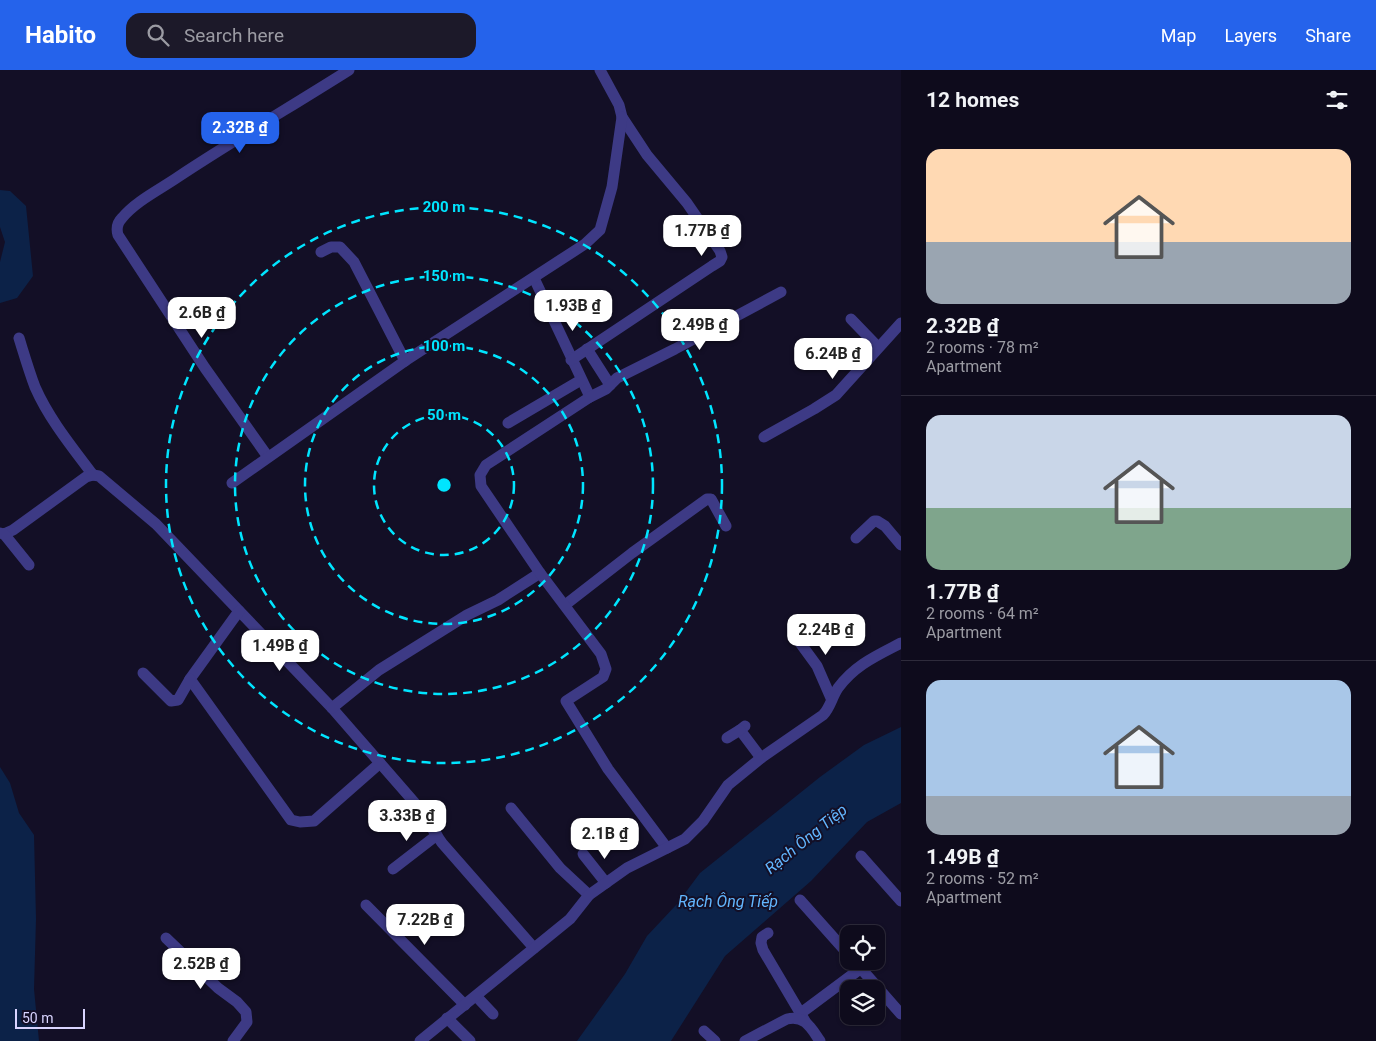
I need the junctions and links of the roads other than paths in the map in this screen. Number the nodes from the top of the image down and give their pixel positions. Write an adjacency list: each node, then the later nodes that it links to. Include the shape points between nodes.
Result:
1 (349, 70): 19 (street, via 139,203 118,223 116,230 205,368)
2 (600, 70): 3 (street)
3 (622, 117): 5 (street, via 612,187 600,230 586,244); 11 (street, via 647,155 687,203 722,257)
4 (321, 252): 13 (street, via 340,247 354,262)
5 (534, 278): 12 (street); 13 (street)
6 (780, 292): 15 (street, via 617,378)
7 (851, 319): 10 (street)
8 (901, 323): 10 (street)
9 (19, 338): 20 (street, via 36,387 51,417)
10 (878, 347): 18 (street, via 836,395)
11 (587, 349): 12 (street); 15 (street)
12 (571, 360): 14 (street)
13 (406, 361): 19 (street)
14 (581, 380): 16 (street); 17 (street)
15 (608, 387): 16 (street)
16 (590, 397): 27 (street, via 486,465 480,474 481,486)
17 (508, 424)
18 (764, 438)
19 (268, 457): 21 (street)
20 (93, 475): 23 (street, via 13,530); 29 (street, via 99,476 156,524)
21 (232, 483)
22 (726, 526): 28 (street, via 712,499 707,499)
23 (2, 534): 26 (street)
24 (856, 538): 25 (street, via 877,521)
25 (901, 546)
26 (29, 565)
27 (540, 573): 28 (street); 35 (street, via 379,670)
28 (565, 606): 41 (street, via 601,654 606,668 603,676 566,701 608,769)
29 (239, 611): 33 (street); 35 (street)
30 (793, 627): 34 (street, via 798,640 817,666)
31 (901, 643): 34 (street, via 857,667)
32 (143, 673): 33 (street, via 171,701 178,700)
33 (190, 679): 38 (street, via 291,820 314,821)
34 (831, 698): 37 (street, via 822,715)
35 (332, 708): 38 (street)
36 (727, 738): 37 (street, via 743,728)
37 (760, 758): 41 (street, via 728,784 703,821 685,839)
38 (380, 763): 40 (street, via 414,802)
39 (511, 808): 46 (street, via 560,868)
40 (436, 835): 44 (street); 53 (street)
41 (667, 848): 45 (street, via 627,868)
42 (583, 854): 45 (street)
43 (862, 856): 48 (street)
44 (393, 869)
45 (606, 883): 46 (street)
46 (589, 895): 53 (street, via 570,919)
47 (800, 900): 52 (street)
48 (901, 901)
49 (366, 906): 57 (street)
50 (768, 933): 60 (street, via 762,937 762,950)
51 (166, 938): 63 (street, via 246,1012 247,1022)
52 (840, 945)
53 (534, 948): 56 (street)
54 (852, 970): 60 (street)
55 (861, 970): 59 (street)
56 (476, 996): 57 (street); 58 (street)
57 (465, 1005): 61 (street)
58 (493, 1014)
59 (901, 1014)
60 (803, 1017): 67 (street, via 787,1019); 68 (street)
61 (447, 1018): 64 (street); 65 (street)
62 (704, 1031): 66 (street)
63 (233, 1041)
64 (420, 1041)
65 (470, 1041)
66 (715, 1041)
67 (745, 1041)
68 (820, 1041)

